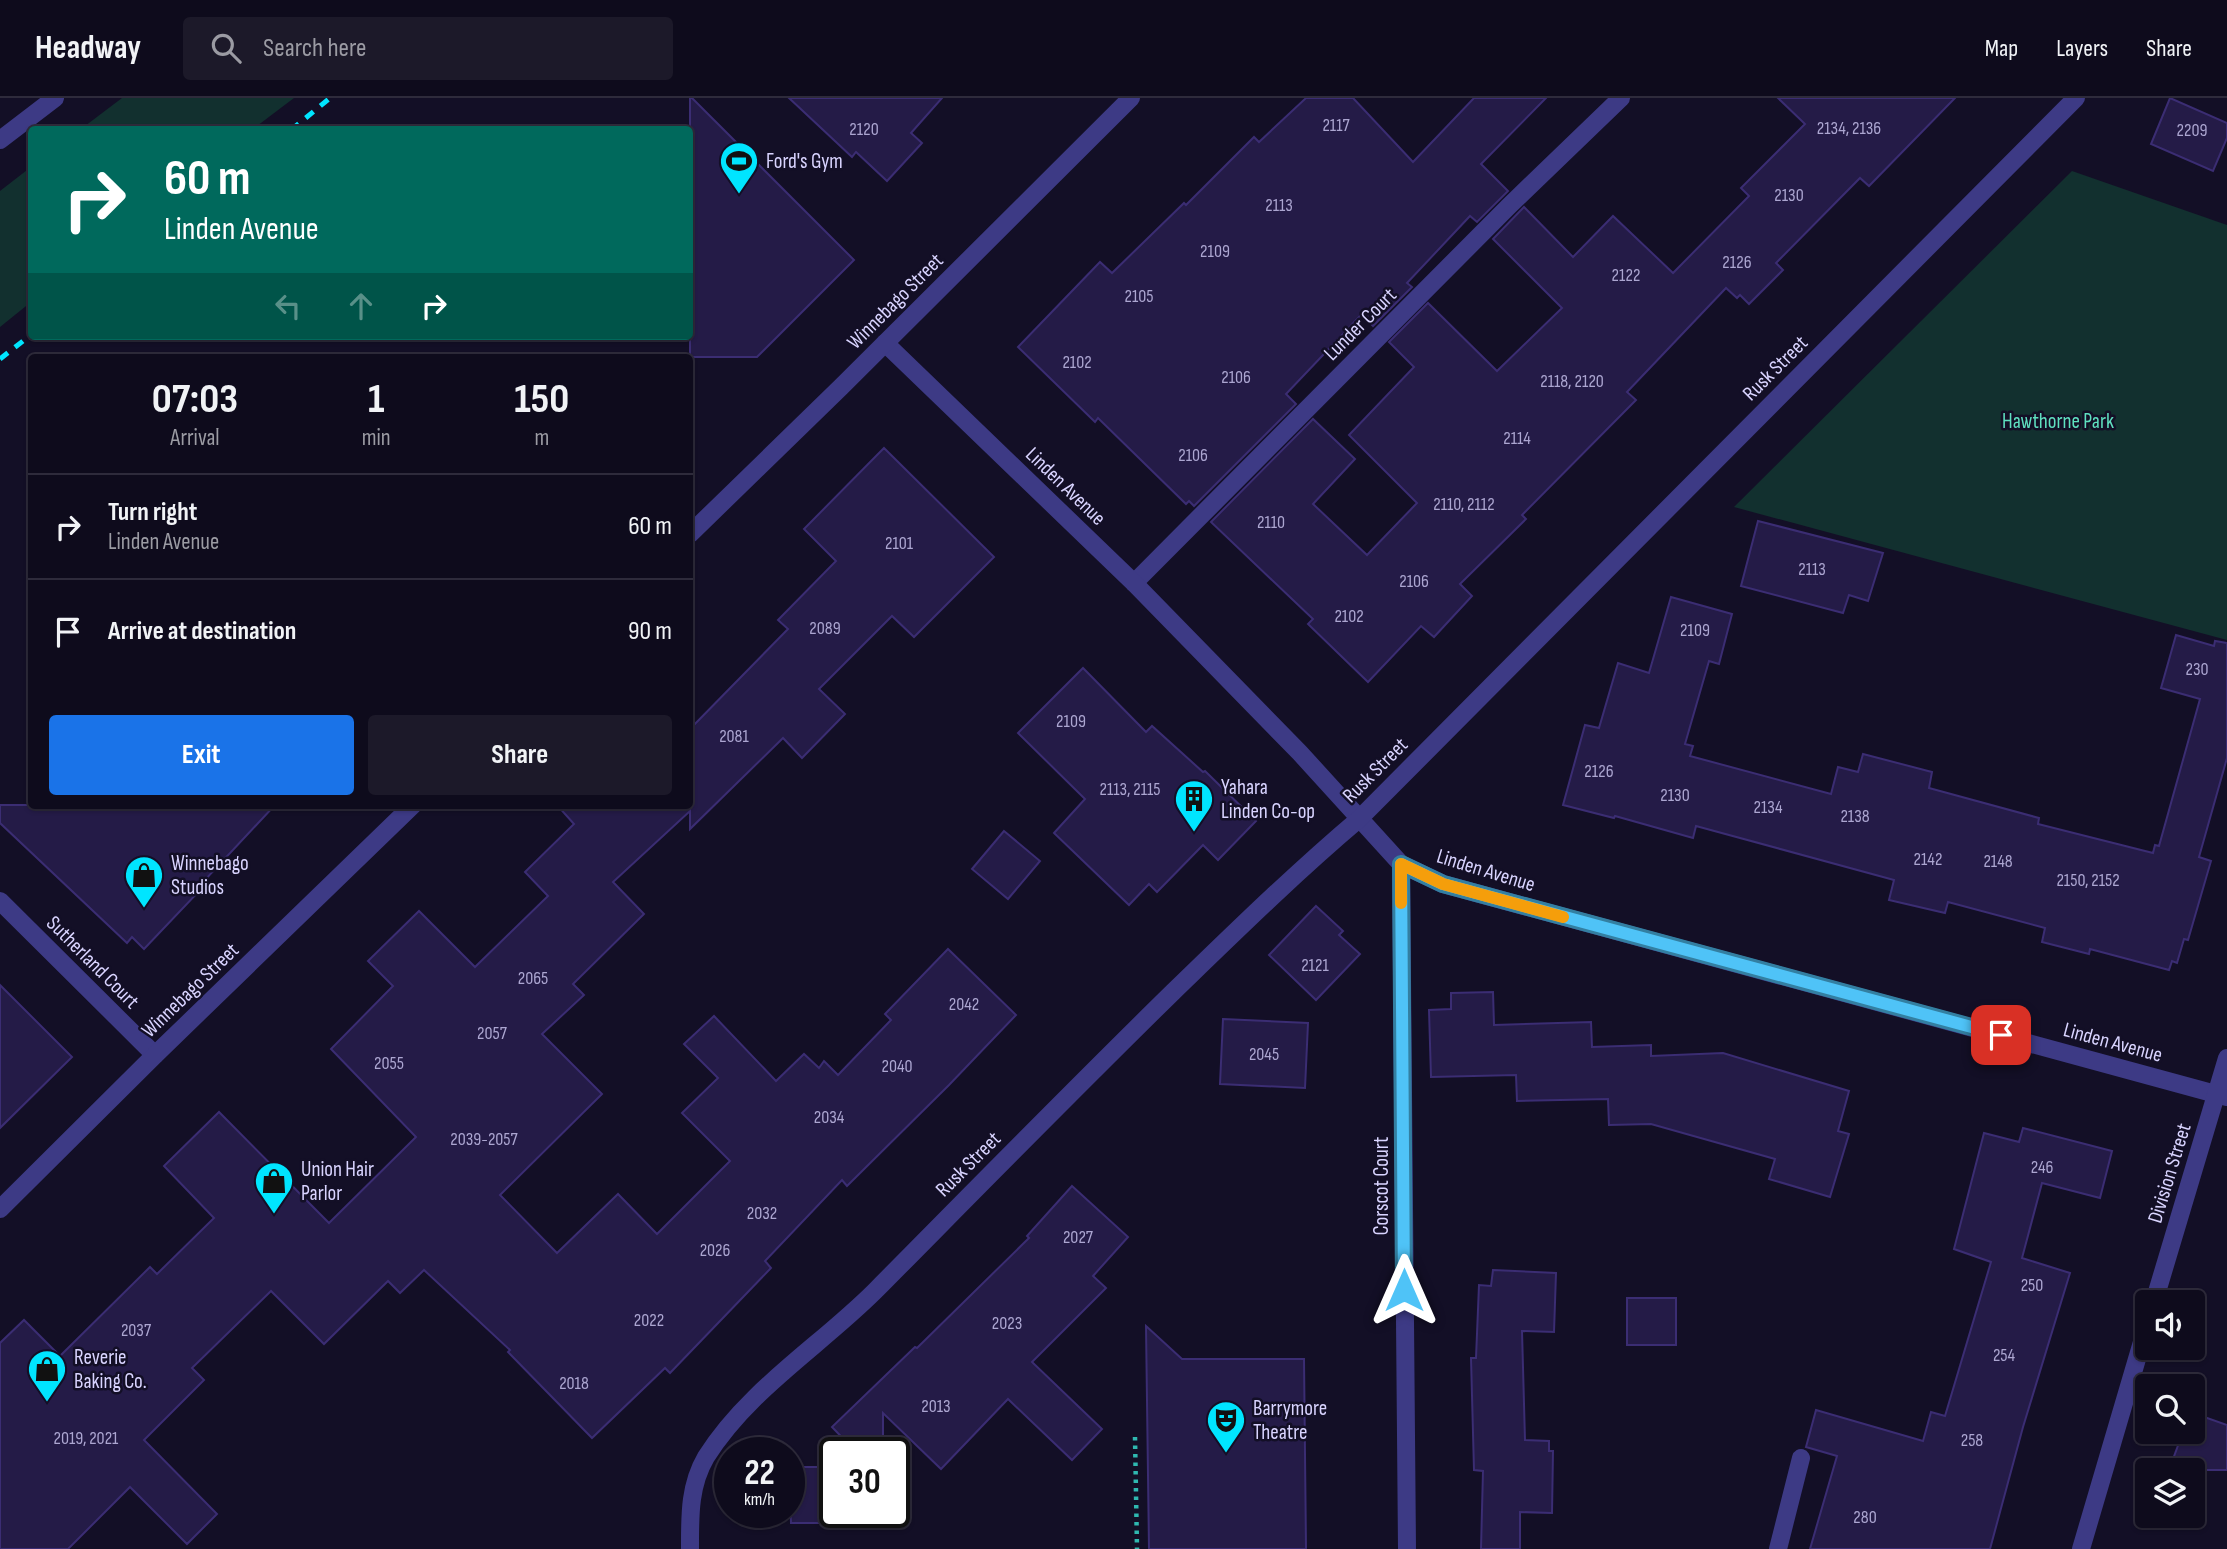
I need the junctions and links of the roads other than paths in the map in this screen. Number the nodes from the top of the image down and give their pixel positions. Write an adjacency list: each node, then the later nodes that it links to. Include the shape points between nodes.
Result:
1 (55, 98): 5 (street)
2 (1131, 98): 6 (street, Winnebago Street)
3 (1621, 98): 8 (street, Lunder Court)
4 (2076, 98): 10 (street, Rusk Street)
5 (0, 139)
6 (885, 343): 7 (street, Winnebago Street); 8 (street, Linden Avenue)
7 (693, 531)
8 (1134, 583): 10 (street, Linden Avenue)
9 (409, 809): 13 (street, Winnebago Street)
10 (1359, 819): 11 (street, Linden Avenue); 20 (street, Rusk Street, via 1297,871 870,1295 727,1428 694,1483)
11 (1401, 864): 15 (street, Linden Avenue, via 1443,884); 21 (street, Corscot Court)
12 (0, 901): 13 (street, Sutherland Court)
13 (155, 1055): 16 (street, Winnebago Street)
14 (2227, 1058): 15 (street, Division Street)
15 (2222, 1095): 17 (street, Division Street)
16 (0, 1209)
17 (2158, 1290)
18 (2137, 1360): 23 (street)
19 (1801, 1458): 22 (street)
20 (690, 1549)
21 (1406, 1549)
22 (1778, 1549)
23 (2081, 1549)

